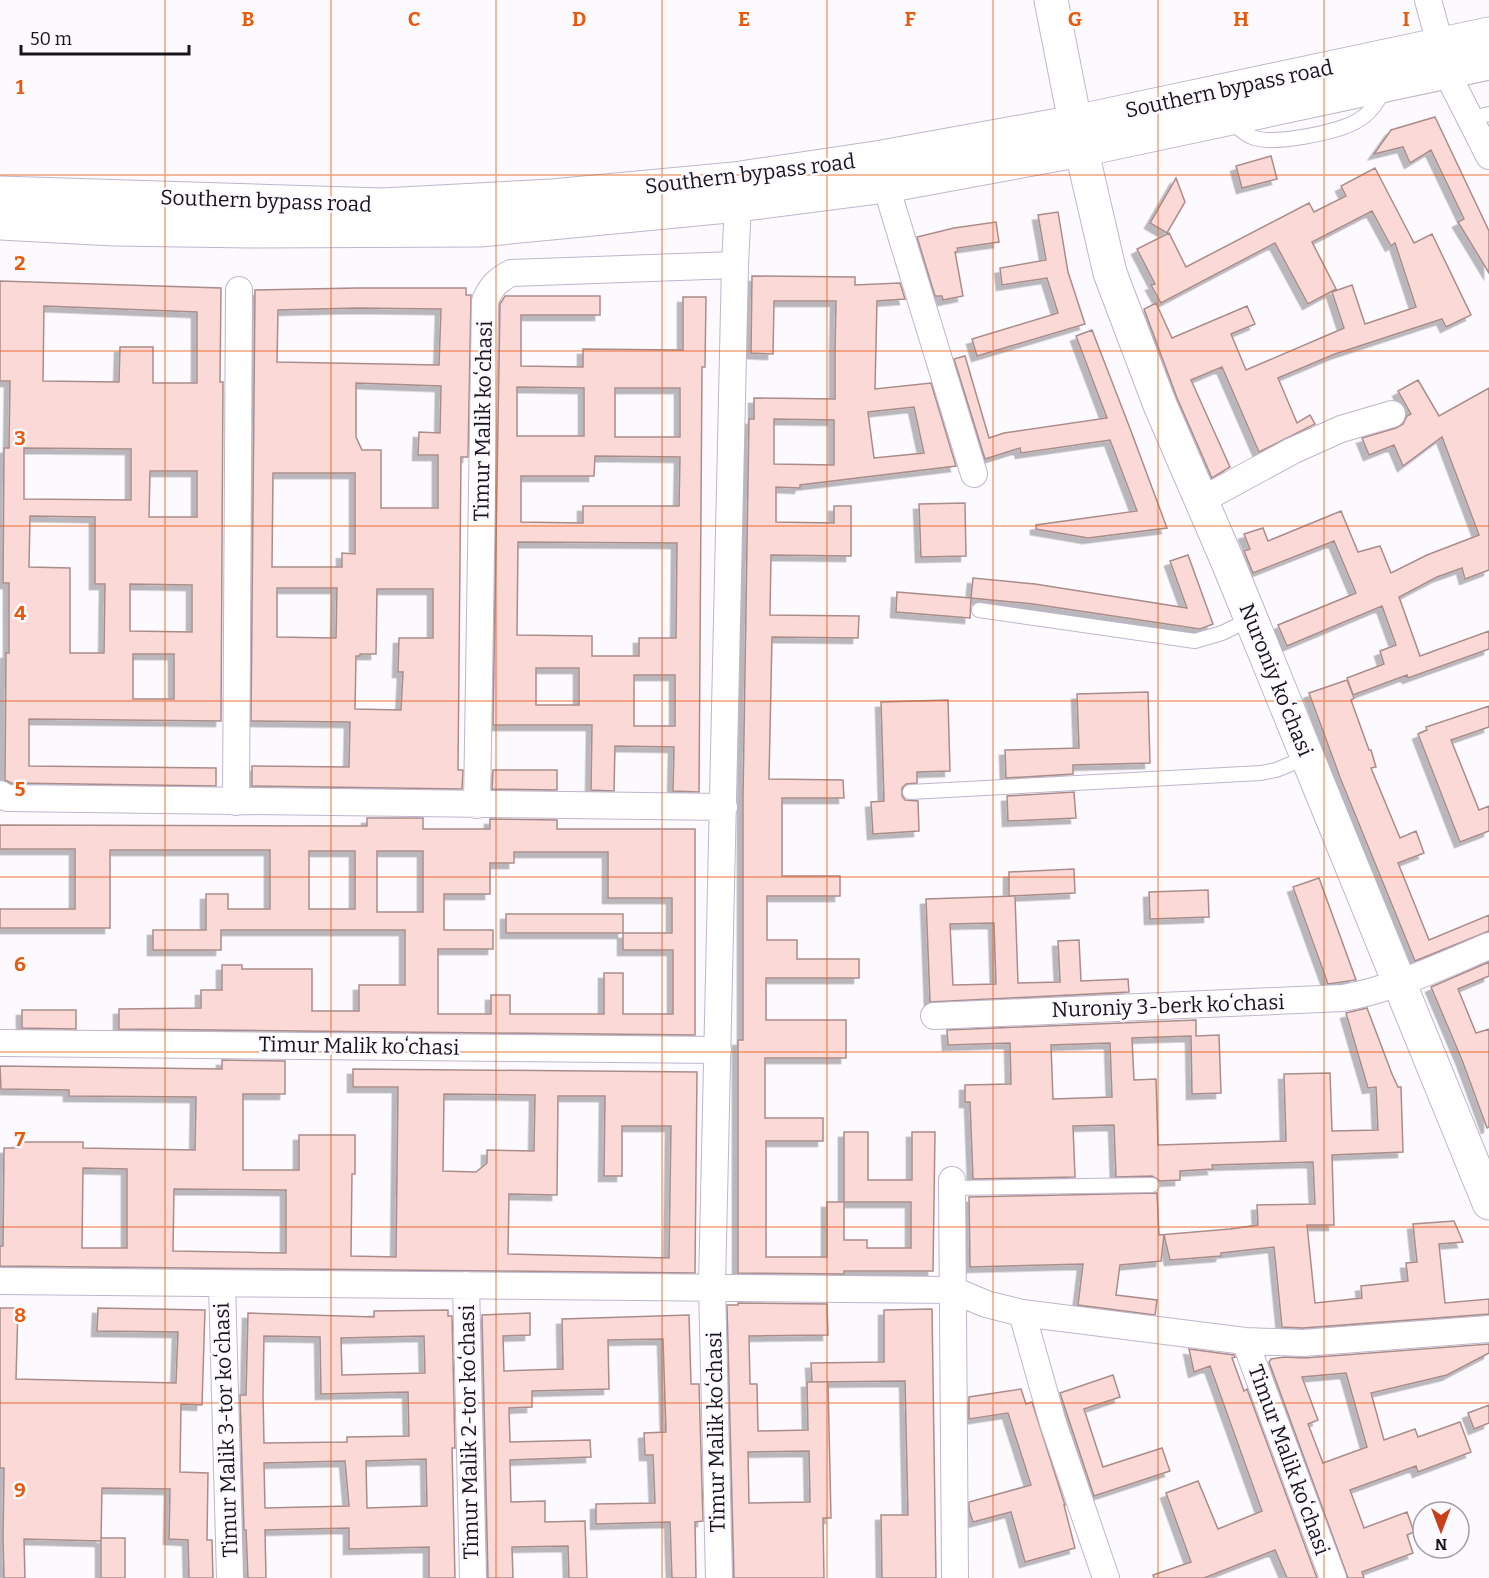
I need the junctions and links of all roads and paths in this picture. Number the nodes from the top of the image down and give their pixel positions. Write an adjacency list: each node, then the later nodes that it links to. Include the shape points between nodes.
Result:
1 (1051, 0): 7 (main road, Nuroniy koʻchasi)
2 (1428, 0): 4 (street)
3 (1489, 34): 4 (main road, Southern bypass road)
4 (1443, 57): 5 (main road, Southern bypass road); 6 (street); 7 (main road, Southern bypass road); 7 (main road, Southern bypass road, via 1386,84 1228,119)
5 (1489, 63)
6 (1480, 116): 8 (street)
7 (1078, 136): 9 (main road, Southern bypass road); 10 (main road, Southern bypass road, via 882,157 734,179 552,196 382,205); 17 (main road, Nuroniy koʻchasi, via 1110,273 1160,405)
8 (1489, 156)
9 (886, 186): 11 (main road, Southern bypass road); 16 (street)
10 (0, 193)
11 (738, 205): 12 (main road, Southern bypass road, via 480,230 228,231); 13 (street, Timur Malik koʻchasi)
12 (0, 223)
13 (735, 265): 24 (street, Timur Malik koʻchasi, via 511,273 489,290 485,301); 25 (street, Timur Malik koʻchasi)
14 (238, 290): 23 (street)
15 (1392, 414): 17 (street, via 1341,429 1292,451)
16 (974, 474)
17 (1202, 500): 19 (main road, Nuroniy koʻchasi)
18 (979, 610): 19 (lane, via 1195,641)
19 (1251, 619): 20 (main road, Nuroniy koʻchasi)
20 (1308, 757): 21 (lane, via 1261,772); 27 (main road, Nuroniy koʻchasi)
21 (910, 792)
22 (2, 797): 23 (street)
23 (236, 802): 24 (street)
24 (477, 805): 25 (street)
25 (724, 807): 30 (street, Timur Malik koʻchasi)
26 (1489, 946): 27 (street, Nuroniy 3-berk koʻchasi)
27 (1400, 983): 28 (street, Nuroniy 3-berk koʻchasi, via 1367,994 1319,1000); 33 (main road, Nuroniy koʻchasi)
28 (934, 1016)
29 (0, 1043): 30 (street, Timur Malik koʻchasi)
30 (718, 1050): 37 (street, Timur Malik koʻchasi)
31 (952, 1184): 32 (lane); 38 (street)
32 (1152, 1185)
33 (1489, 1203)
34 (0, 1281): 35 (street, Timur Malik koʻchasi)
35 (222, 1283): 36 (street, Timur Malik koʻchasi); 42 (street, Timur Malik 3-tor koʻchasi)
36 (466, 1285): 37 (street, Timur Malik koʻchasi); 43 (street, Timur Malik 2-tor koʻchasi)
37 (712, 1286): 38 (street, Timur Malik koʻchasi); 44 (street, Timur Malik koʻchasi)
38 (953, 1290): 39 (street, Timur Malik koʻchasi, via 986,1304); 45 (street)
39 (1022, 1312): 41 (street, Timur Malik koʻchasi); 46 (street, via 1053,1423)
40 (1489, 1329): 41 (street, Timur Malik koʻchasi, via 1303,1343)
41 (1245, 1341): 47 (street, Timur Malik koʻchasi)
42 (230, 1578)
43 (473, 1578)
44 (719, 1578)
45 (955, 1578)
46 (1106, 1578)
47 (1332, 1578)

